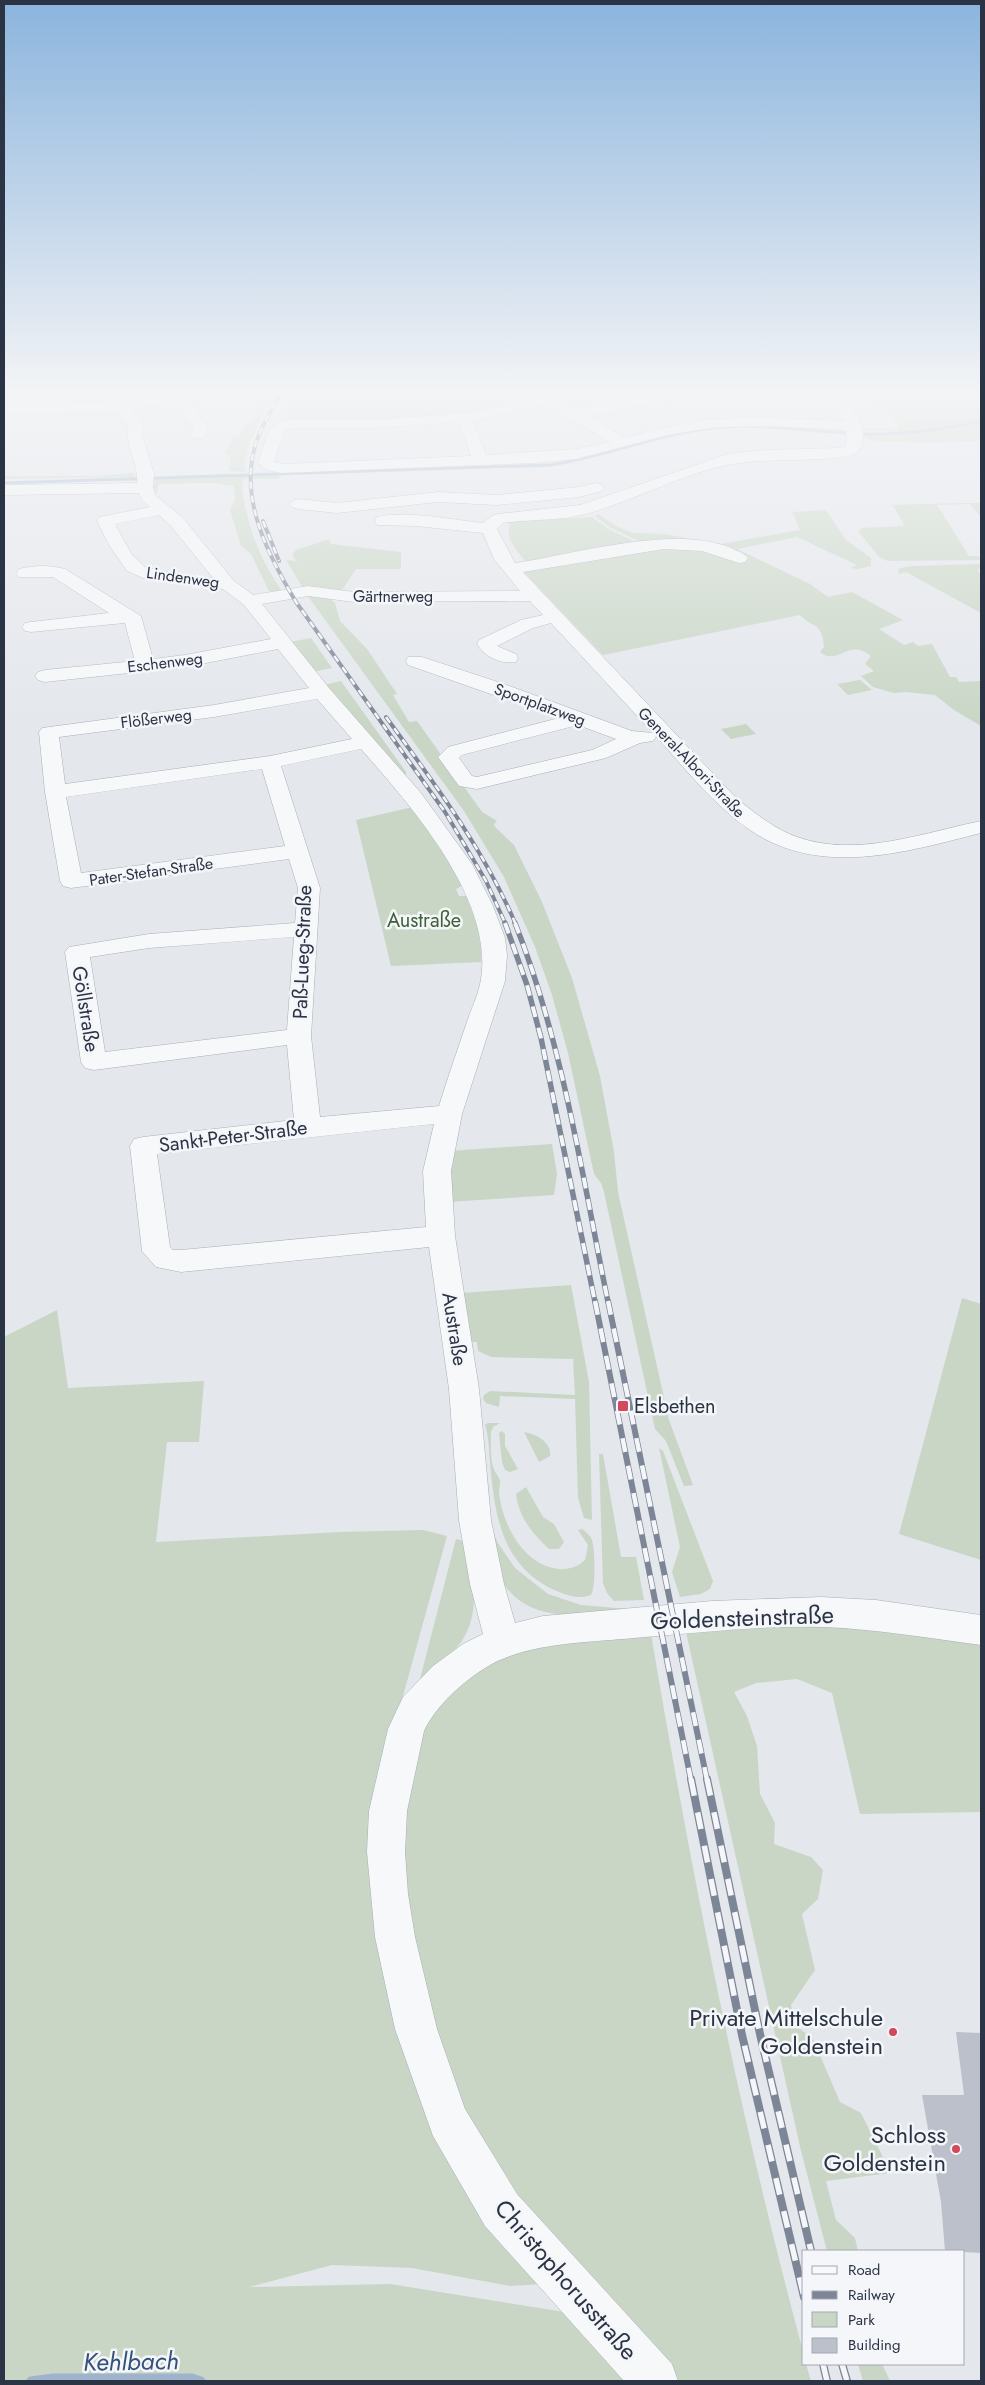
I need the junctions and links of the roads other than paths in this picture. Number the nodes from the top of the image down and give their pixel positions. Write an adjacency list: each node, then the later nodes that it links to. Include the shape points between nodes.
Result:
1 (155, 502): 6 (street, Austraße)
2 (389, 502): 5 (street, via 337,508)
3 (494, 502): 8 (street, General-Albori-Straße)
4 (604, 502): 8 (street, via 582,510)
5 (298, 504)
6 (164, 509): 12 (street, Austraße); 12 (street, Lindenweg, via 105,521 133,567 145,573)
7 (383, 521): 8 (street)
8 (494, 524): 10 (street, General-Albori-Straße, via 504,559)
9 (739, 558): 10 (street, via 712,548 661,543)
10 (512, 569): 13 (street, General-Albori-Straße)
11 (25, 573): 15 (street, via 59,573)
12 (227, 584): 14 (street, Austraße)
13 (536, 596): 14 (street, Gärtnerweg, via 354,597 308,591); 16 (street, General-Albori-Straße)
14 (250, 601): 18 (street, Austraße)
15 (127, 617): 17 (street); 21 (street, via 135,620)
16 (555, 618): 19 (street, Sportplatzweg, via 527,624 478,644); 25 (street, General-Albori-Straße)
17 (31, 627)
18 (284, 642): 21 (street, Eschenweg); 23 (street, Austraße)
19 (509, 658)
20 (415, 661): 24 (street, Sportplatzweg)
21 (145, 666): 22 (street, Eschenweg)
22 (45, 676)
23 (322, 692): 27 (street, Austraße); 29 (street, Flößerweg, via 214,711 49,732)
24 (581, 718): 26 (street, Sportplatzweg); 26 (street, via 455,751 448,757 466,782 477,783 600,754)
25 (665, 734): 26 (street, Sportplatzweg); 30 (street, General-Albori-Straße, via 748,821 796,844 832,851 869,852)
26 (635, 738)
27 (368, 742): 28 (street); 34 (street, Austraße, via 414,797 461,864 482,906 493,938 493,981)
28 (270, 762): 29 (street); 31 (street, Paß-Lueg-Straße)
29 (55, 792): 31 (street, Pater-Stefan-Straße, via 71,881)
30 (981, 827)
31 (298, 851): 32 (street, Paß-Lueg-Straße, via 309,888)
32 (307, 930): 33 (street, Paß-Lueg-Straße); 33 (street, Göllstraße, via 149,941 77,952 94,1062)
33 (299, 1036): 35 (street, Paß-Lueg-Straße)
34 (449, 1114): 35 (street, Sankt-Peter-Straße); 36 (street, Austraße, via 437,1171)
35 (308, 1127): 36 (street, Sankt-Peter-Straße, via 143,1146 156,1251 166,1260 181,1261)
36 (441, 1236): 38 (street, Austraße, via 464,1389 475,1520 487,1584)
37 (981, 1630): 38 (street, Goldensteinstraße, via 876,1615 764,1612 543,1631)
38 (503, 1642): 39 (street, Christophorusstraße, via 475,1655 446,1677 416,1709 406,1729 388,1811 388,1894 395,1937 416,2029 448,2121 501,2210)
39 (655, 2381)

